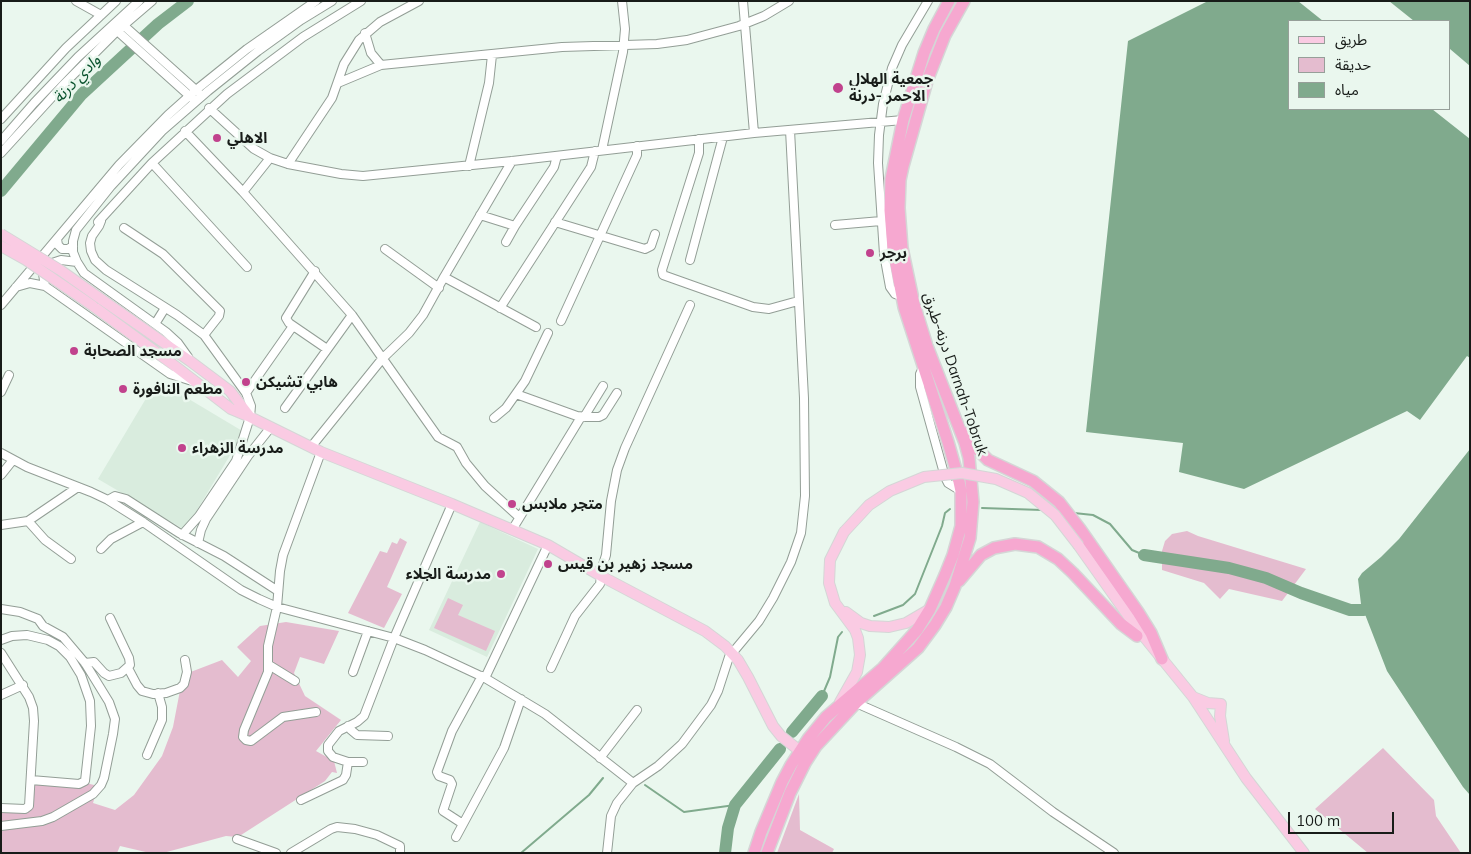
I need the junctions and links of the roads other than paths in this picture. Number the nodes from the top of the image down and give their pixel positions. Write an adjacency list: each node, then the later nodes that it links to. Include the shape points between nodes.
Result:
1 (76, 1): 15 (street)
2 (116, 1): 15 (street)
3 (139, 1): 18 (street)
4 (152, 1): 18 (street)
5 (316, 1): 26 (street)
6 (332, 1): 16 (street)
7 (361, 1): 21 (street)
8 (419, 1): 20 (street, via 388,16)
9 (622, 1): 22 (street)
10 (743, 1): 17 (street)
11 (789, 1): 17 (street)
12 (928, 1): 33 (street, via 897,55 888,79)
13 (949, 1): 32 (highway, درنه-طبرق Darnah-Tobruk, via 924,53)
14 (964, 1): 98 (highway, درنه-طبرق Darnah-Tobruk, via 945,34 926,81 903,166 899,194 900,228 909,284 927,346)
15 (101, 15): 31 (street, via 60,53)
16 (295, 24): 21 (street); 28 (street)
17 (745, 24): 22 (street, via 688,40); 36 (street)
18 (124, 26): 19 (street); 26 (street)
19 (117, 31): 27 (street); 39 (street, via 56,80); 42 (street)
20 (366, 33): 24 (street, via 371,53); 25 (street, via 348,55)
21 (303, 37): 30 (street)
22 (624, 45): 23 (street, via 562,47); 41 (street)
23 (492, 55): 24 (street); 48 (street, via 489,83)
24 (381, 66): 25 (street)
25 (338, 83): 47 (street, via 328,105)
26 (193, 87): 27 (street); 28 (street)
27 (186, 93): 29 (street); 59 (street)
28 (203, 96): 29 (street)
29 (196, 102): 62 (street, via 162,132 111,186 79,225)
30 (209, 108): 35 (street); 44 (street, via 254,149)
31 (1, 119)
32 (903, 120): 33 (street); 72 (highway, درنه-طبرق Darnah-Tobruk, via 890,191 893,249)
33 (880, 122): 34 (street); 51 (street)
34 (790, 130): 36 (street); 73 (street)
35 (184, 131): 46 (street); 49 (street)
36 (754, 133): 37 (street)
37 (724, 136): 38 (street); 64 (street)
38 (699, 139): 40 (street); 73 (street, via 698,153 662,270 663,276 753,307 769,309)
39 (1, 141)
40 (637, 146): 41 (street); 58 (street, via 637,155)
41 (598, 150): 43 (street); 52 (street, via 591,167)
42 (1, 153)
43 (557, 156): 45 (street); 54 (street, via 554,167)
44 (270, 158): 47 (street); 49 (street)
45 (512, 161): 48 (street); 50 (street)
46 (152, 163): 66 (street); 76 (street, via 87,235 86,247 91,261 98,268)
47 (288, 164): 48 (street, via 363,176)
48 (469, 166)
49 (243, 192): 67 (street)
50 (480, 215): 54 (street); 68 (street)
51 (881, 221): 53 (street); 72 (street, via 888,280 893,292)
52 (556, 222): 58 (street); 77 (street)
53 (835, 225)
54 (515, 226): 60 (street)
55 (124, 228): 84 (street, via 163,254 220,311)
56 (1, 234): 87 (main road, bridge, via 60,270)
57 (654, 234): 58 (street, via 651,246 645,249)
58 (600, 236): 79 (street)
59 (57, 239): 62 (street, via 62,249); 70 (street)
60 (506, 242)
61 (1, 246): 89 (main road, bridge, via 93,306)
62 (73, 246): 65 (street)
63 (385, 249): 71 (street)
64 (690, 260)
65 (77, 262): 69 (street, via 61,260 50,264 43,274); 80 (street, via 84,272)
66 (248, 267)
67 (314, 272): 78 (street); 81 (street, via 287,316 287,322)
68 (444, 277): 71 (street); 77 (street)
69 (45, 286): 70 (street, via 35,283); 89 (street, via 170,374)
70 (16, 287): 75 (street)
71 (439, 288): 86 (street, via 409,333)
72 (901, 296): 126 (highway, درنه-طبرق Darnah-Tobruk, via 955,462 961,491 957,540)
73 (798, 301): 133 (street, via 804,435 801,533 792,562 773,598)
74 (690, 304): 121 (street, via 617,470)
75 (1, 305)
76 (166, 308): 80 (street); 84 (street)
77 (500, 308): 82 (street)
78 (352, 315): 85 (street); 86 (street)
79 (561, 321)
80 (155, 324): 87 (street, via 172,338)
81 (293, 326): 85 (street); 92 (street)
82 (536, 327)
83 (548, 333): 94 (street)
84 (204, 335): 92 (street)
85 (327, 349): 95 (street)
86 (382, 359): 101 (street); 109 (street, via 438,437 457,448 485,486)
87 (190, 361): 96 (main road, via 230,391)
88 (9, 375): 91 (street)
89 (196, 382): 96 (main road, via 231,409)
90 (603, 386): 97 (street)
91 (1, 392)
92 (246, 393): 96 (street, via 251,406)
93 (617, 393): 97 (street, via 603,415)
94 (516, 394): 97 (street); 99 (street)
95 (285, 408)
96 (250, 417): 100 (main road); 115 (street, via 236,461 199,516)
97 (582, 417): 109 (street)
98 (955, 417): 122 (highway, درنه-طبرق Darnah-Tobruk, via 969,458 973,502 970,538); 134 (highway, via 988,460 1033,481 1059,502 1138,612)
99 (494, 418)
100 (270, 427): 101 (main road); 116 (street, via 206,519)
101 (311, 447): 102 (main road)
102 (321, 452): 108 (main road); 123 (street, via 283,554)
103 (1, 453): 104 (street)
104 (13, 460): 105 (street); 106 (street)
105 (1, 475)
106 (78, 487): 107 (street); 110 (street)
107 (108, 500): 111 (street); 115 (street, via 115,496 126,499)
108 (452, 504): 113 (main road); 130 (street)
109 (519, 517): 113 (street)
110 (28, 521): 112 (street); 120 (street, via 45,540)
111 (142, 522): 119 (street, via 111,539); 124 (street, via 241,590)
112 (1, 525)
113 (512, 530): 117 (main road)
114 (846, 534): 118 (main road, via 892,495 926,482 961,479 995,484 1025,498 1052,519); 126 (main road, via 833,578 837,598 848,614 870,626 888,627 906,623); 149 (main road, via 830,560 829,584 835,603 855,630 860,664)
115 (182, 535): 116 (street)
116 (198, 543): 123 (street)
117 (548, 545): 121 (main road); 141 (street)
118 (1077, 547): 129 (main road); 134 (main road)
119 (101, 549)
120 (71, 560)
121 (601, 576): 133 (main road, via 705,631); 139 (street, via 598,588 572,620)
122 (955, 586): 129 (highway, via 987,551 1008,544 1031,545 1058,559 1121,624); 148 (highway, درنه-طبرق Darnah-Tobruk, via 946,607 918,648)
123 (278, 591): 124 (street)
124 (278, 607): 128 (street); 137 (street, via 268,646)
125 (1, 609): 136 (street, via 38,619 43,626 63,637)
126 (930, 609): 149 (highway, درنه-طبرق Darnah-Tobruk, via 895,656)
127 (110, 618): 138 (street, via 130,658)
128 (368, 631): 130 (street); 140 (street)
129 (1137, 636): 175 (main road)
130 (394, 638): 141 (street); 152 (street, via 364,716)
131 (1, 640): 160 (street, via 27,635 59,646 81,675 90,701 91,726 85,781 79,784)
132 (1, 653): 143 (street)
133 (735, 657): 155 (main road, via 773,726); 161 (street, via 724,670 715,698 688,737 658,766)
134 (1162, 659): 146 (main road)
135 (185, 660): 144 (street, via 186,677 180,688)
136 (85, 664): 138 (street, via 94,662 109,676); 165 (street, via 109,702 114,719 101,785 93,794 53,817)
137 (269, 665): 142 (street); 151 (street, via 268,675 244,730 244,738 253,740 287,716)
138 (128, 668): 144 (street, via 140,688)
139 (551, 668)
140 (353, 672)
141 (483, 677): 147 (street); 164 (street, via 452,731 437,772 452,784 443,811)
142 (295, 681)
143 (23, 685): 145 (street); 160 (street, via 34,712)
144 (158, 694): 156 (street, via 162,720)
145 (1, 695)
146 (1193, 697): 154 (main road); 154 (main road, via 1221,704)
147 (521, 699): 157 (street); 164 (street, via 504,748)
148 (856, 703): 173 (highway, درنه-طبرق Darnah-Tobruk, via 810,755 787,800); 174 (street, via 990,764)
149 (839, 704): 155 (highway, درنه-طبرق Darnah-Tobruk)
150 (638, 710): 157 (street)
151 (316, 712)
152 (348, 726): 153 (street, via 358,735); 158 (street, via 335,735 328,748 331,755)
153 (388, 736)
154 (1224, 745): 176 (main road)
155 (800, 751): 172 (highway, درنه-طبرق Darnah-Tobruk, via 773,803)
156 (147, 755)
157 (600, 758): 161 (street)
158 (348, 762): 159 (street); 162 (street, via 343,780)
159 (363, 762)
160 (30, 780): 163 (street, via 28,808)
161 (633, 783): 171 (street, via 613,809)
162 (301, 800)
163 (1, 808)
164 (462, 824): 166 (street)
165 (1, 826)
166 (456, 837)
167 (237, 839): 168 (street)
168 (276, 853)
169 (291, 853): 170 (street, via 331,828 338,827 377,835 400,846)
170 (400, 853)
171 (607, 853)
172 (754, 853)
173 (766, 853)
174 (1114, 853)
175 (1297, 853)
176 (1304, 853)

